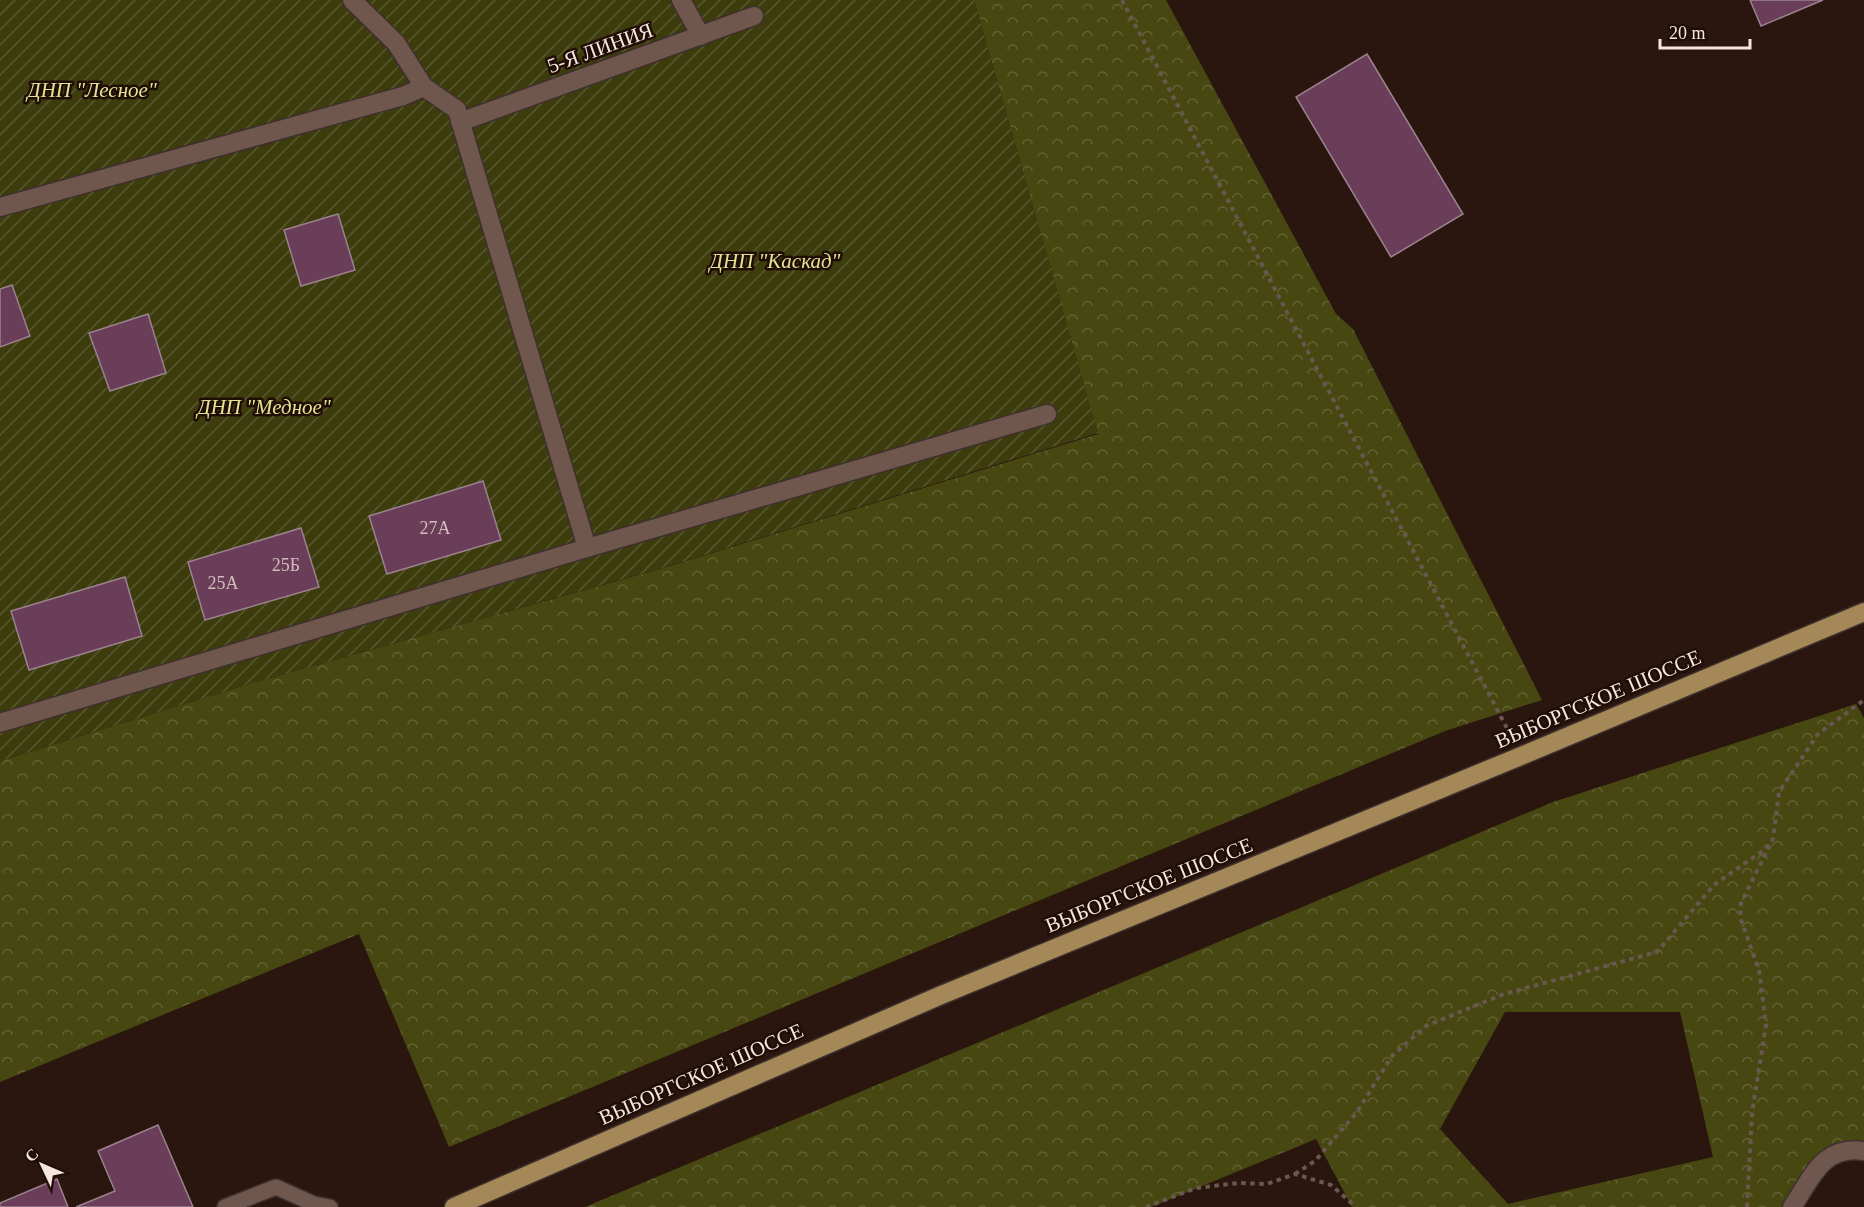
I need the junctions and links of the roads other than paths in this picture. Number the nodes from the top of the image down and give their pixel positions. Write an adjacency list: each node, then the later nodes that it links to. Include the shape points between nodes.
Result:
1 (352, 0): 5 (street, via 396,43)
2 (681, 0): 4 (street)
3 (754, 16): 4 (street, 5-Я ЛИНИЯ)
4 (701, 36): 6 (street, 5-Я ЛИНИЯ)
5 (424, 87): 6 (street, via 457,110); 7 (street)
6 (460, 122): 9 (street)
7 (0, 207)
8 (1047, 414): 9 (street)
9 (587, 548): 11 (street)
10 (1864, 612): 15 (main road, ВЫБОРГСКОЕ ШОССЕ, via 898,1013)
11 (0, 723)
12 (1864, 1151): 16 (street, via 1853,1149 1824,1159)
13 (225, 1207): 14 (lane, via 276,1187)
14 (330, 1207)
15 (454, 1207)
16 (1792, 1207)

